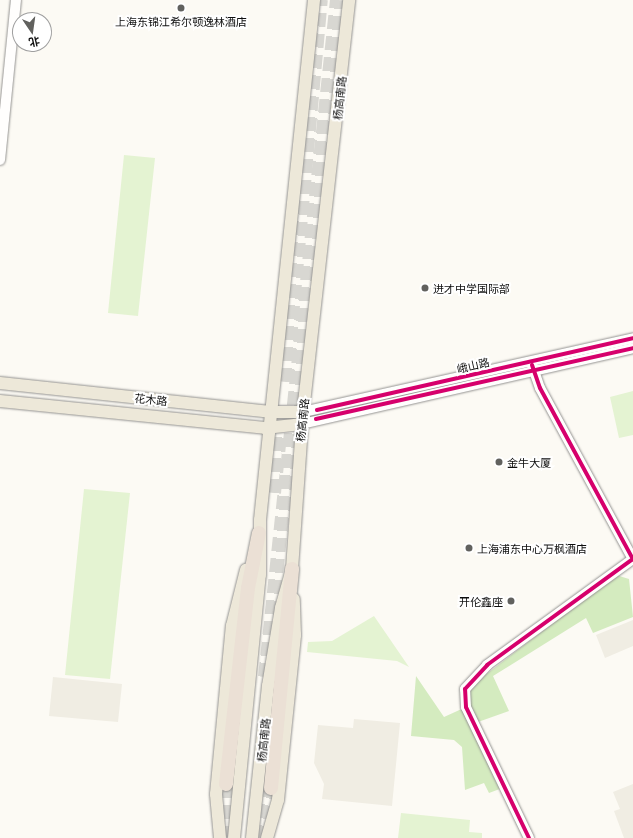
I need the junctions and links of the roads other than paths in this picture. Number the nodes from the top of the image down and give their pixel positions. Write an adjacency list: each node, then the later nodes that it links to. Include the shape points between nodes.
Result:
1 (16, 0): 4 (street)
2 (314, 0): 10 (main road, 杨高南路)
3 (350, 0): 11 (main road, 杨高南路)
4 (0, 160)
5 (633, 338): 7 (street, 峨山路)
6 (633, 348): 7 (street, 峨山路)
7 (532, 366): 11 (street, 峨山路); 14 (street)
8 (0, 383): 10 (main road, 花木路)
9 (0, 401): 12 (main road, 花木路)
10 (272, 412): 11 (main road, 花木路); 12 (main road, 杨高南路)
11 (303, 418): 12 (main road, 花木路); 15 (main road, 杨高南路)
12 (271, 427): 13 (main road, 杨高南路)
13 (259, 533): 16 (highway, via 248,588); 18 (main road, via 248,561 232,626 216,794); 19 (main road, 杨高南路, via 260,575)
14 (633, 559): 22 (street, via 487,666 466,689 466,707)
15 (292, 569): 17 (highway); 20 (main road, 杨高南路, via 281,608 268,686); 21 (main road, via 295,635 278,800)
16 (226, 784)
17 (271, 788)
18 (220, 838)
19 (234, 838)
20 (252, 838)
21 (267, 838)
22 (528, 838)

